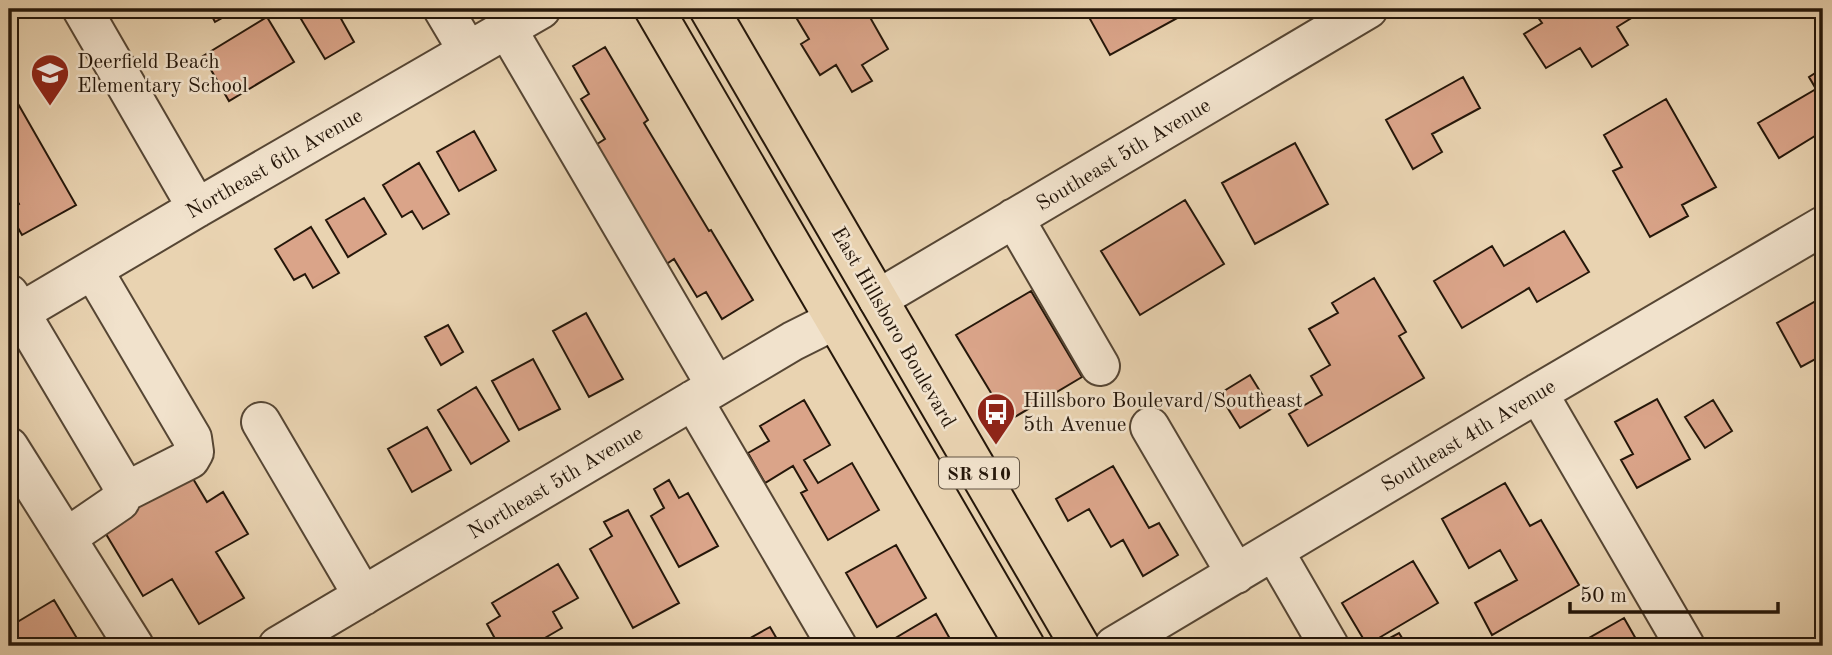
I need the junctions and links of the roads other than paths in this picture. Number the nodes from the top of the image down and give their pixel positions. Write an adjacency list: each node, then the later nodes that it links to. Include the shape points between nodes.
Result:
1 (82, 9): 9 (street)
2 (443, 9): 8 (street)
3 (541, 9): 7 (street, Northeast 6th Avenue)
4 (654, 9): 15 (main road, SR 810)
5 (709, 9): 13 (main road, East Hillsboro Boulevard / SR 810)
6 (1368, 9): 10 (street, Southeast 5th Avenue)
7 (507, 29): 8 (street, Northeast 6th Avenue); 17 (street)
8 (468, 51): 9 (street, Northeast 6th Avenue)
9 (197, 208): 12 (street, Northeast 6th Avenue)
10 (1014, 218): 13 (street, Southeast 5th Avenue); 16 (street)
11 (1823, 226): 18 (street, Southeast 4th Avenue)
12 (93, 270): 14 (street, Northeast 6th Avenue); 22 (street, via 192,438 194,452 190,459)
13 (878, 299): 31 (main road, East Hillsboro Boulevard / SR 810)
14 (12, 309): 22 (street, via 120,481)
15 (835, 320): 17 (street, Northeast 5th Avenue); 30 (main road, SR 810)
16 (1100, 366)
17 (704, 393): 26 (street, Northeast 5th Avenue); 29 (street)
18 (1538, 393): 24 (street, Southeast 4th Avenue); 34 (street)
19 (261, 422): 26 (street)
20 (1150, 427): 25 (street)
21 (9, 447): 23 (street)
22 (123, 493): 23 (street, via 120,501)
23 (66, 538): 27 (street)
24 (1273, 551): 25 (street, Southeast 4th Avenue); 33 (street)
25 (1236, 574): 32 (street, Southeast 4th Avenue)
26 (363, 596): 28 (street, Northeast 5th Avenue)
27 (134, 646)
28 (278, 646)
29 (837, 646)
30 (1025, 646)
31 (1080, 646)
32 (1114, 646)
33 (1329, 646)
34 (1685, 646)

